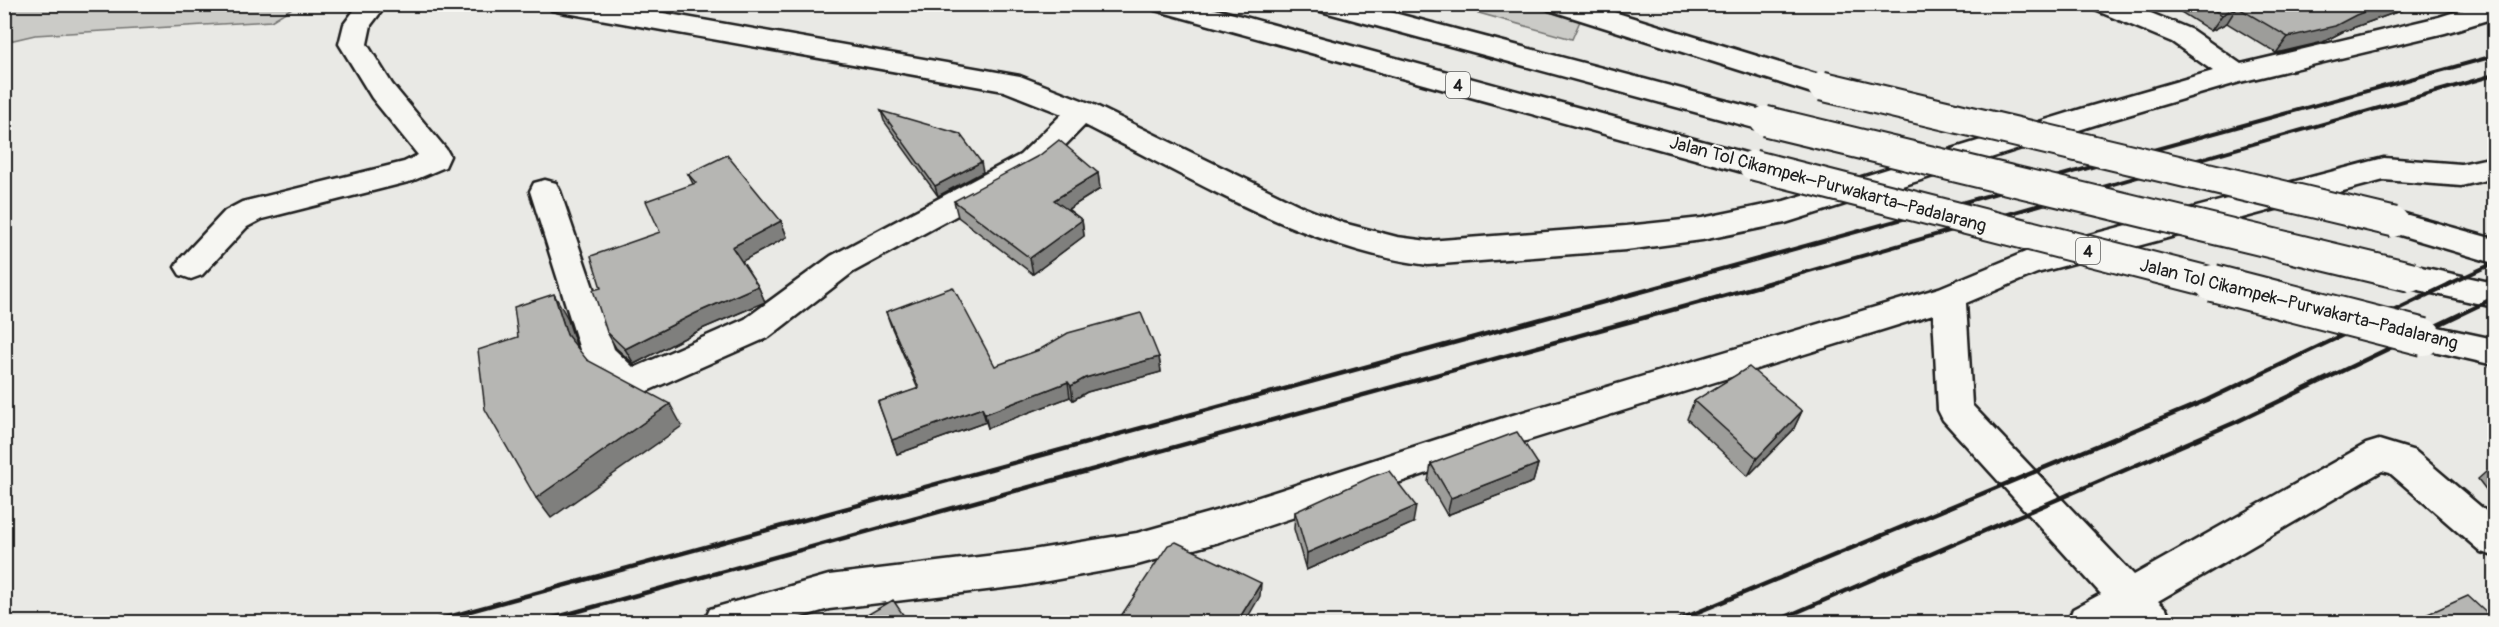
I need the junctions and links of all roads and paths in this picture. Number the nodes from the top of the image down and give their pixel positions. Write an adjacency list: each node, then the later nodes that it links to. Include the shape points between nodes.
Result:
1 (374, 4): 13 (main road, via 358,24 353,44 382,91 435,156 434,160 412,170 253,210 236,219)
2 (561, 4): 9 (main road, via 1010,83)
3 (1164, 4): 16 (main road, Jalan Tol Cikampek–Purwakarta–Padalarang / 4, bridge, via 1752,165)
4 (1326, 4): 14 (main road, bridge, via 1765,121)
5 (1558, 4): 12 (main road, bridge, via 1822,86 2394,222)
6 (2104, 4): 8 (main road, via 2182,36)
7 (2494, 9): 8 (main road)
8 (2236, 74): 9 (main road, via 1785,212 1702,229 1626,238 1428,254 1335,232 1294,216)
9 (1082, 111): 11 (main road, via 1031,162 842,264 757,328 636,382 622,378 599,356)
10 (2494, 168): 15 (main road, via 2461,175 2384,169 2028,263)
11 (545, 191)
12 (2494, 251)
13 (191, 267)
14 (2494, 295)
15 (1949, 297): 18 (main road, via 1955,410); 19 (main road, via 1137,549 1020,569 829,592)
16 (2494, 352)
17 (2494, 540): 18 (main road, via 2402,462 2379,455)
18 (2140, 610): 20 (main road)
19 (724, 622)
20 (2087, 622)

